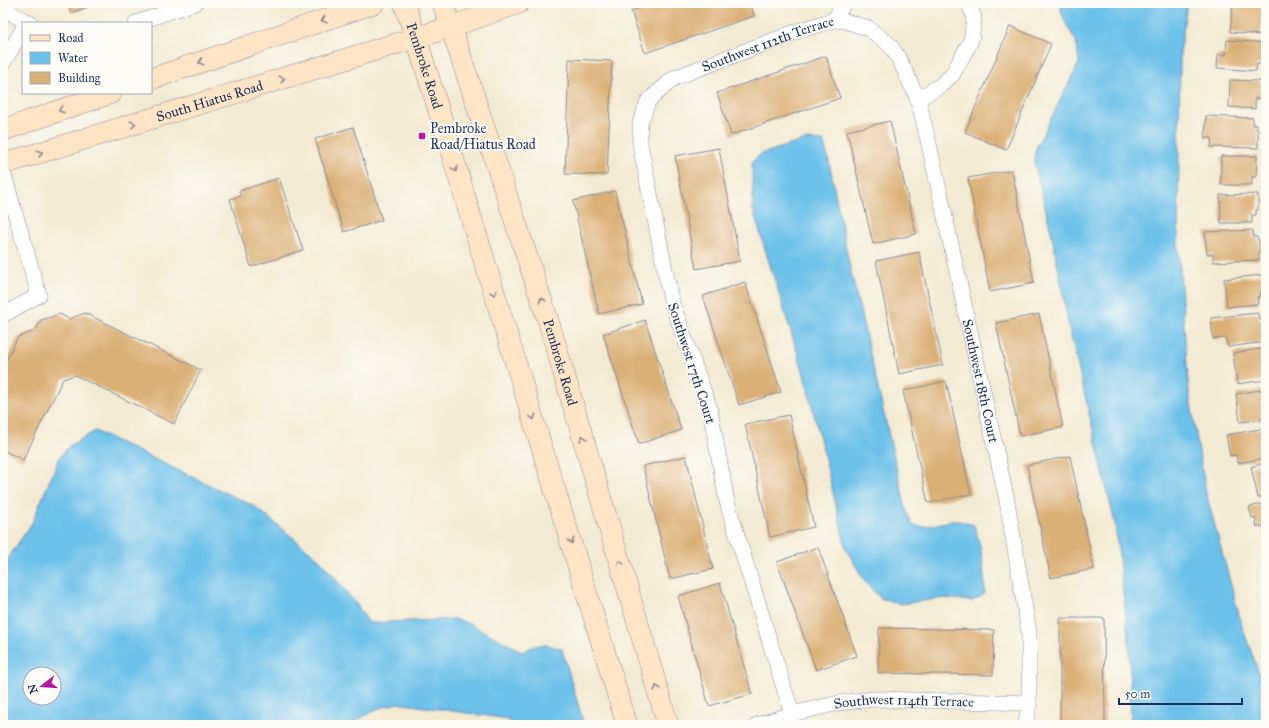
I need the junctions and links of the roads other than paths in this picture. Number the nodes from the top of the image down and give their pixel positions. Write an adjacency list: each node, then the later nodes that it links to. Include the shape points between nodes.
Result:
1 (195, 3): 11 (street)
2 (374, 3): 17 (main road, one-way to 17)
3 (404, 3): 14 (main road, Pembroke Road)
4 (443, 3): 12 (main road, Pembroke Road)
5 (519, 3): 12 (main road, South Hiatus Road)
6 (844, 3): 9 (street)
7 (969, 3): 19 (street, via 974,18 971,40 952,75 942,85)
8 (7, 10): 10 (street)
9 (834, 20): 15 (street, Southwest 112th Terrace, via 868,28); 20 (street, Southwest 112th Terrace, via 674,78)
10 (23, 22)
11 (139, 22)
12 (451, 27): 14 (main road, South Hiatus Road); 28 (main road, Pembroke Road, one-way to 12, via 548,320)
13 (22, 31): 16 (street)
14 (416, 38): 22 (main road, South Hiatus Road, one-way to 14); 27 (main road, Pembroke Road, one-way to 27)
15 (890, 45): 19 (street, Southwest 18th Court)
16 (3, 63)
17 (152, 79)
18 (108, 94): 21 (main road, one-way to 21)
19 (918, 99): 25 (street, Southwest 18th Court, via 1007,501 1029,633)
20 (648, 101): 26 (street, Southwest 17th Court, via 640,124 640,144 671,300 710,409 727,502)
21 (3, 130)
22 (3, 164)
23 (3, 172): 24 (street, via 39,295)
24 (3, 315)
25 (1029, 703): 26 (street, Southwest 114th Terrace, via 873,699 839,703); 30 (street, Southwest 18th Court)
26 (792, 714): 29 (street, Southwest 114th Terrace)
27 (627, 725)
28 (668, 725)
29 (757, 725)
30 (1026, 725)

